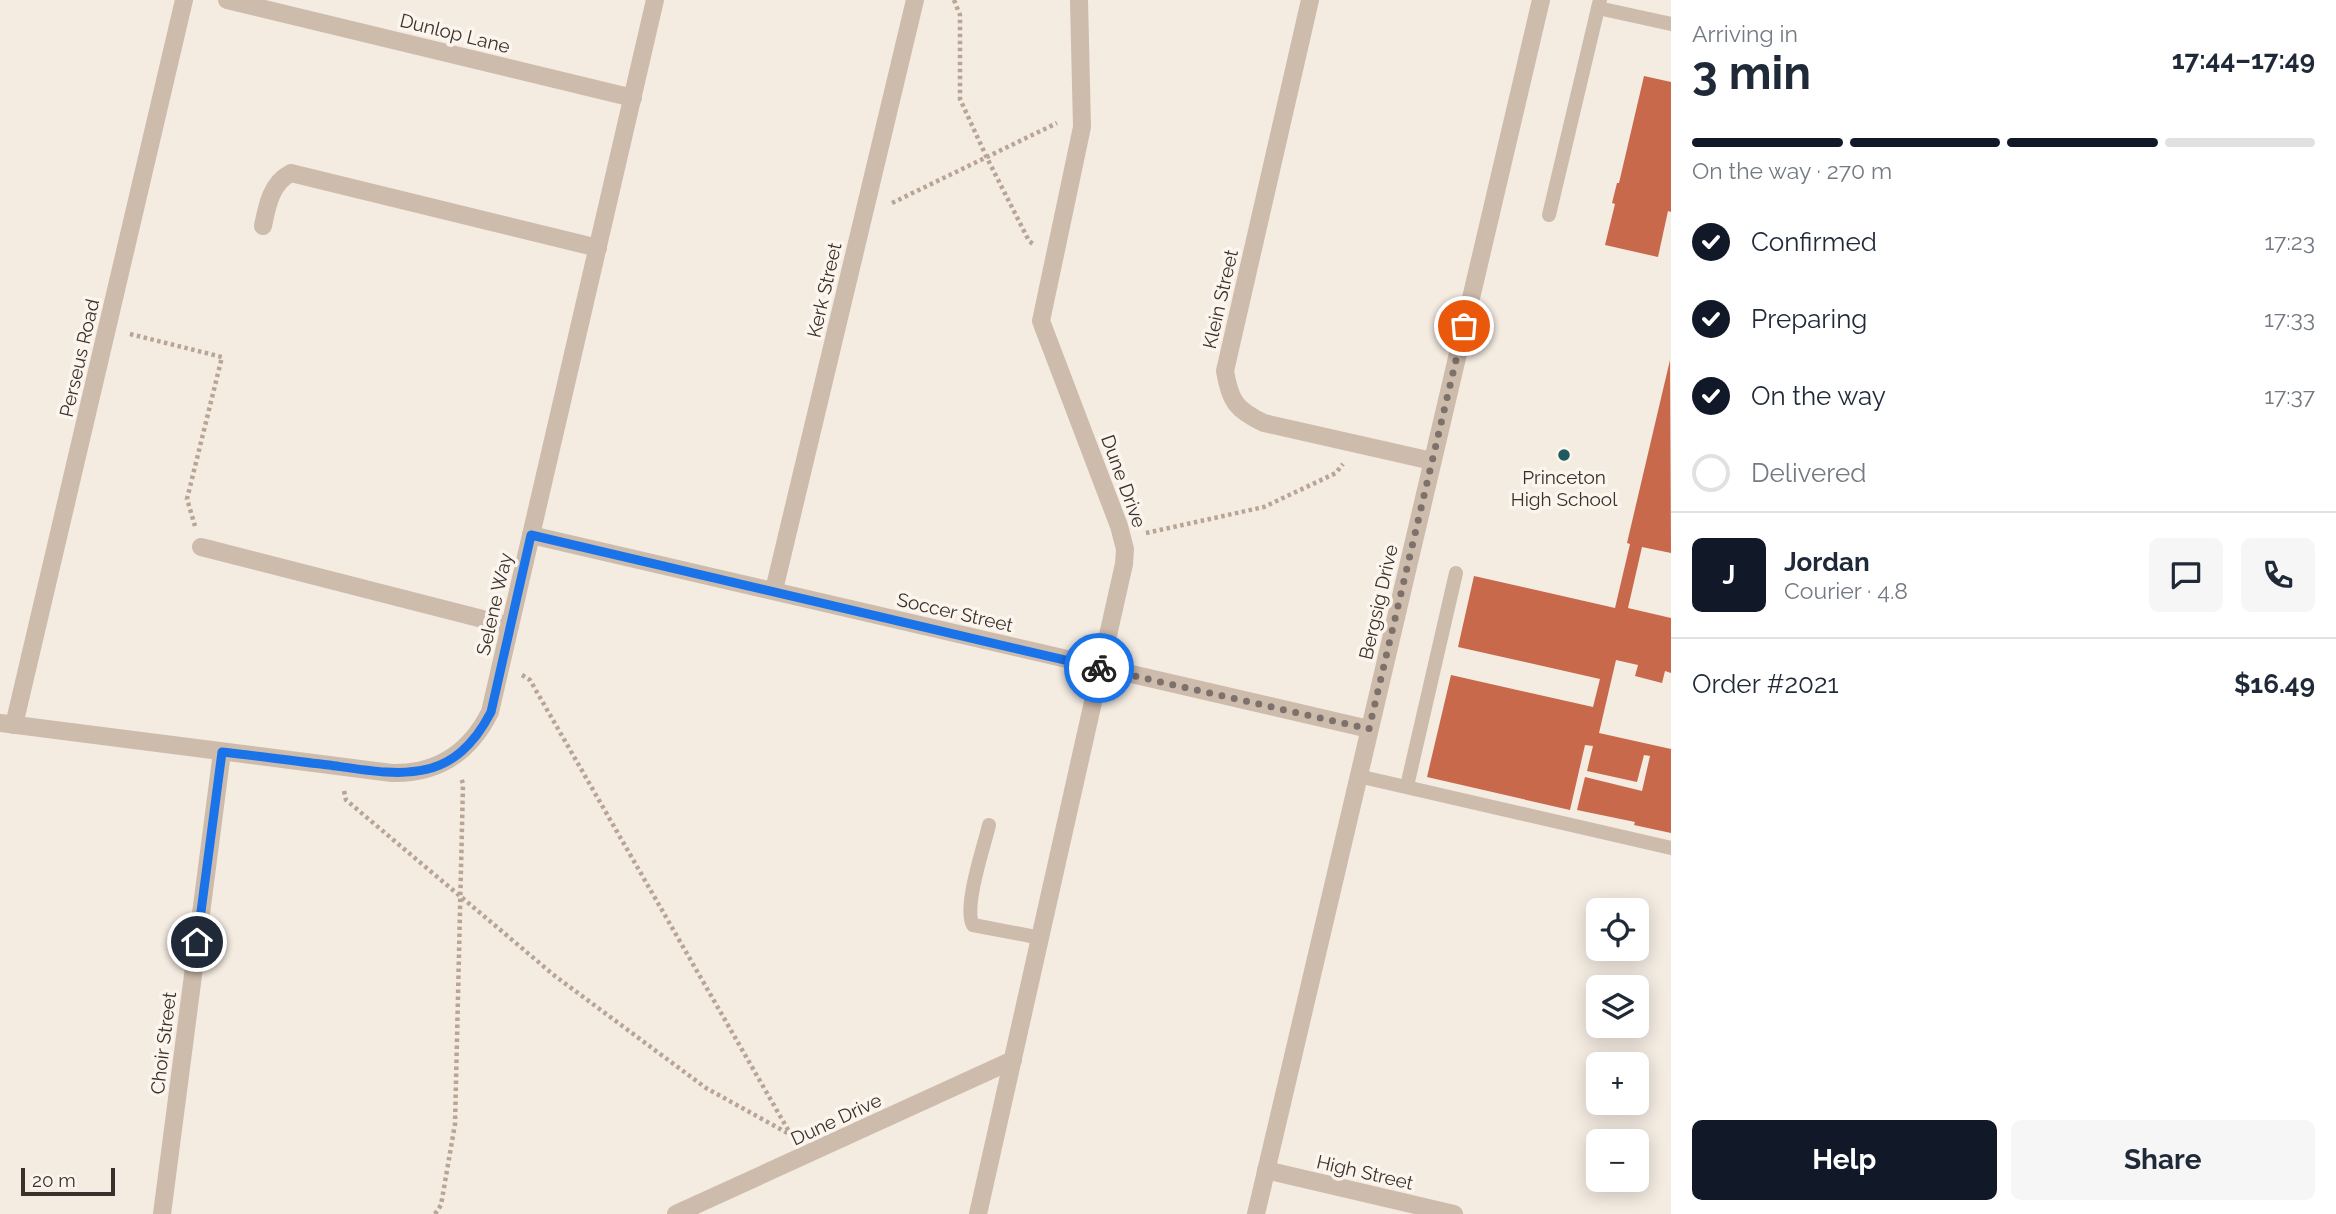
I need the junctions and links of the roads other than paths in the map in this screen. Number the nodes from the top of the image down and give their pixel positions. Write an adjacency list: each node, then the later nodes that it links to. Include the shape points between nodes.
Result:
1 (184, 0): 21 (street, Perseus Road)
2 (227, 0): 10 (street, Dunlop Lane)
3 (656, 0): 10 (street, Selene Way)
4 (915, 0): 18 (street, Kerk Street)
5 (1079, 0): 20 (street, Dune Drive, via 1082,127 1041,321 1123,537 1124,564)
6 (1310, 0): 14 (street, Klein Street, via 1225,371 1228,390 1236,405 1264,423)
7 (1541, 0): 14 (street, Bergsig Drive)
8 (1599, 4): 9 (lane); 11 (lane)
9 (1671, 24)
10 (633, 98): 13 (street, Selene Way)
11 (1549, 215)
12 (263, 226): 13 (street, via 274,190 281,177 291,173)
13 (598, 248): 15 (street, Selene Way)
14 (1432, 461): 22 (street, Bergsig Drive)
15 (531, 535): 18 (street, Soccer Street); 19 (street, Selene Way)
16 (201, 547): 19 (street)
17 (1456, 573): 25 (lane)
18 (774, 590): 20 (street, Soccer Street)
19 (510, 626): 23 (street, Selene Way, via 491,712 482,729 456,756 434,768 409,774)
20 (1101, 668): 22 (street, Soccer Street); 28 (street, Dune Drive)
21 (7, 724): 23 (street, Selene Way)
22 (1369, 729): 24 (street, Bergsig Drive)
23 (222, 752): 31 (street, Choir Street)
24 (1358, 776): 25 (lane); 30 (street, Bergsig Drive)
25 (1406, 786): 27 (lane)
26 (989, 825): 28 (lane, via 970,919 983,928)
27 (1671, 848)
28 (1041, 938): 29 (street, Dune Drive)
29 (1013, 1060): 32 (street, Dune Drive); 33 (street, Dune Drive)
30 (1266, 1170): 34 (street, Bergsig Drive); 35 (street, High Street)
31 (162, 1214)
32 (676, 1214)
33 (978, 1214)
34 (1256, 1214)
35 (1454, 1214)

